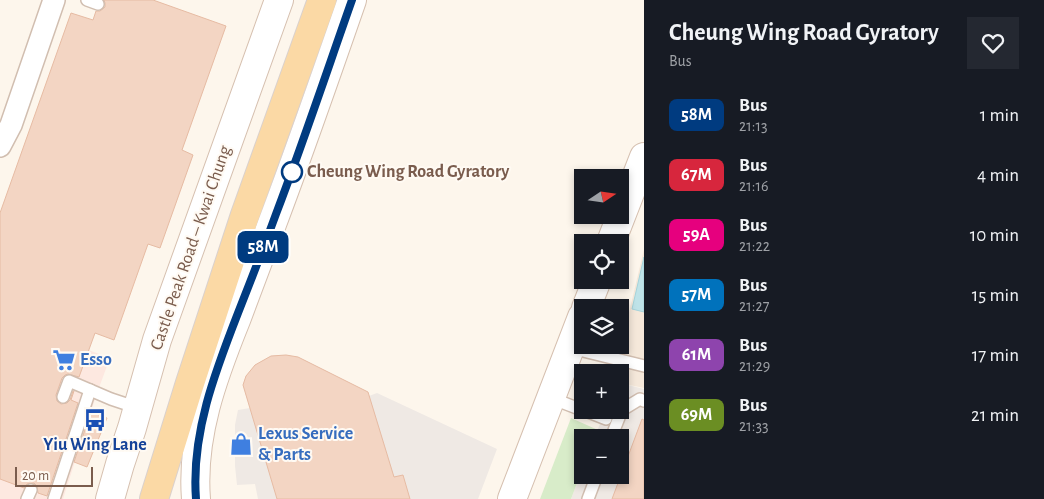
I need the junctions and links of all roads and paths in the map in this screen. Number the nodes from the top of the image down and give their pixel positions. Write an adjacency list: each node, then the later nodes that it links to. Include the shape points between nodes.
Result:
1 (54, 0): 8 (street, via 11,125)
2 (86, 0): 7 (lane)
3 (279, 0): 20 (main road, Castle Peak Road – Kwai Chung, via 157,340)
4 (303, 0): 10 (main road, Castle Peak Road – Kwai Chung)
5 (322, 0): 10 (main road, Castle Peak Road – Kwai Chung)
6 (352, 0): 27 (main road, via 296,162 219,363 200,431)
7 (98, 4)
8 (0, 146)
9 (644, 157): 11 (main road)
10 (236, 212): 25 (main road, Castle Peak Road – Kwai Chung); 26 (main road, Castle Peak Road – Kwai Chung, via 190,383)
11 (614, 234)
12 (574, 338): 13 (main road)
13 (570, 348): 14 (lane); 17 (main road)
14 (644, 366)
15 (90, 390): 16 (lane, via 69,381); 20 (lane); 23 (lane)
16 (63, 397)
17 (551, 398): 19 (lane); 28 (main road)
18 (644, 401): 21 (lane, via 640,399 622,410)
19 (574, 407)
20 (138, 408): 24 (main road, Castle Peak Road – Kwai Chung)
21 (615, 429)
22 (594, 484): 29 (lane)
23 (54, 499)
24 (110, 499)
25 (137, 499)
26 (154, 499)
27 (196, 499)
28 (512, 499)
29 (588, 499)

